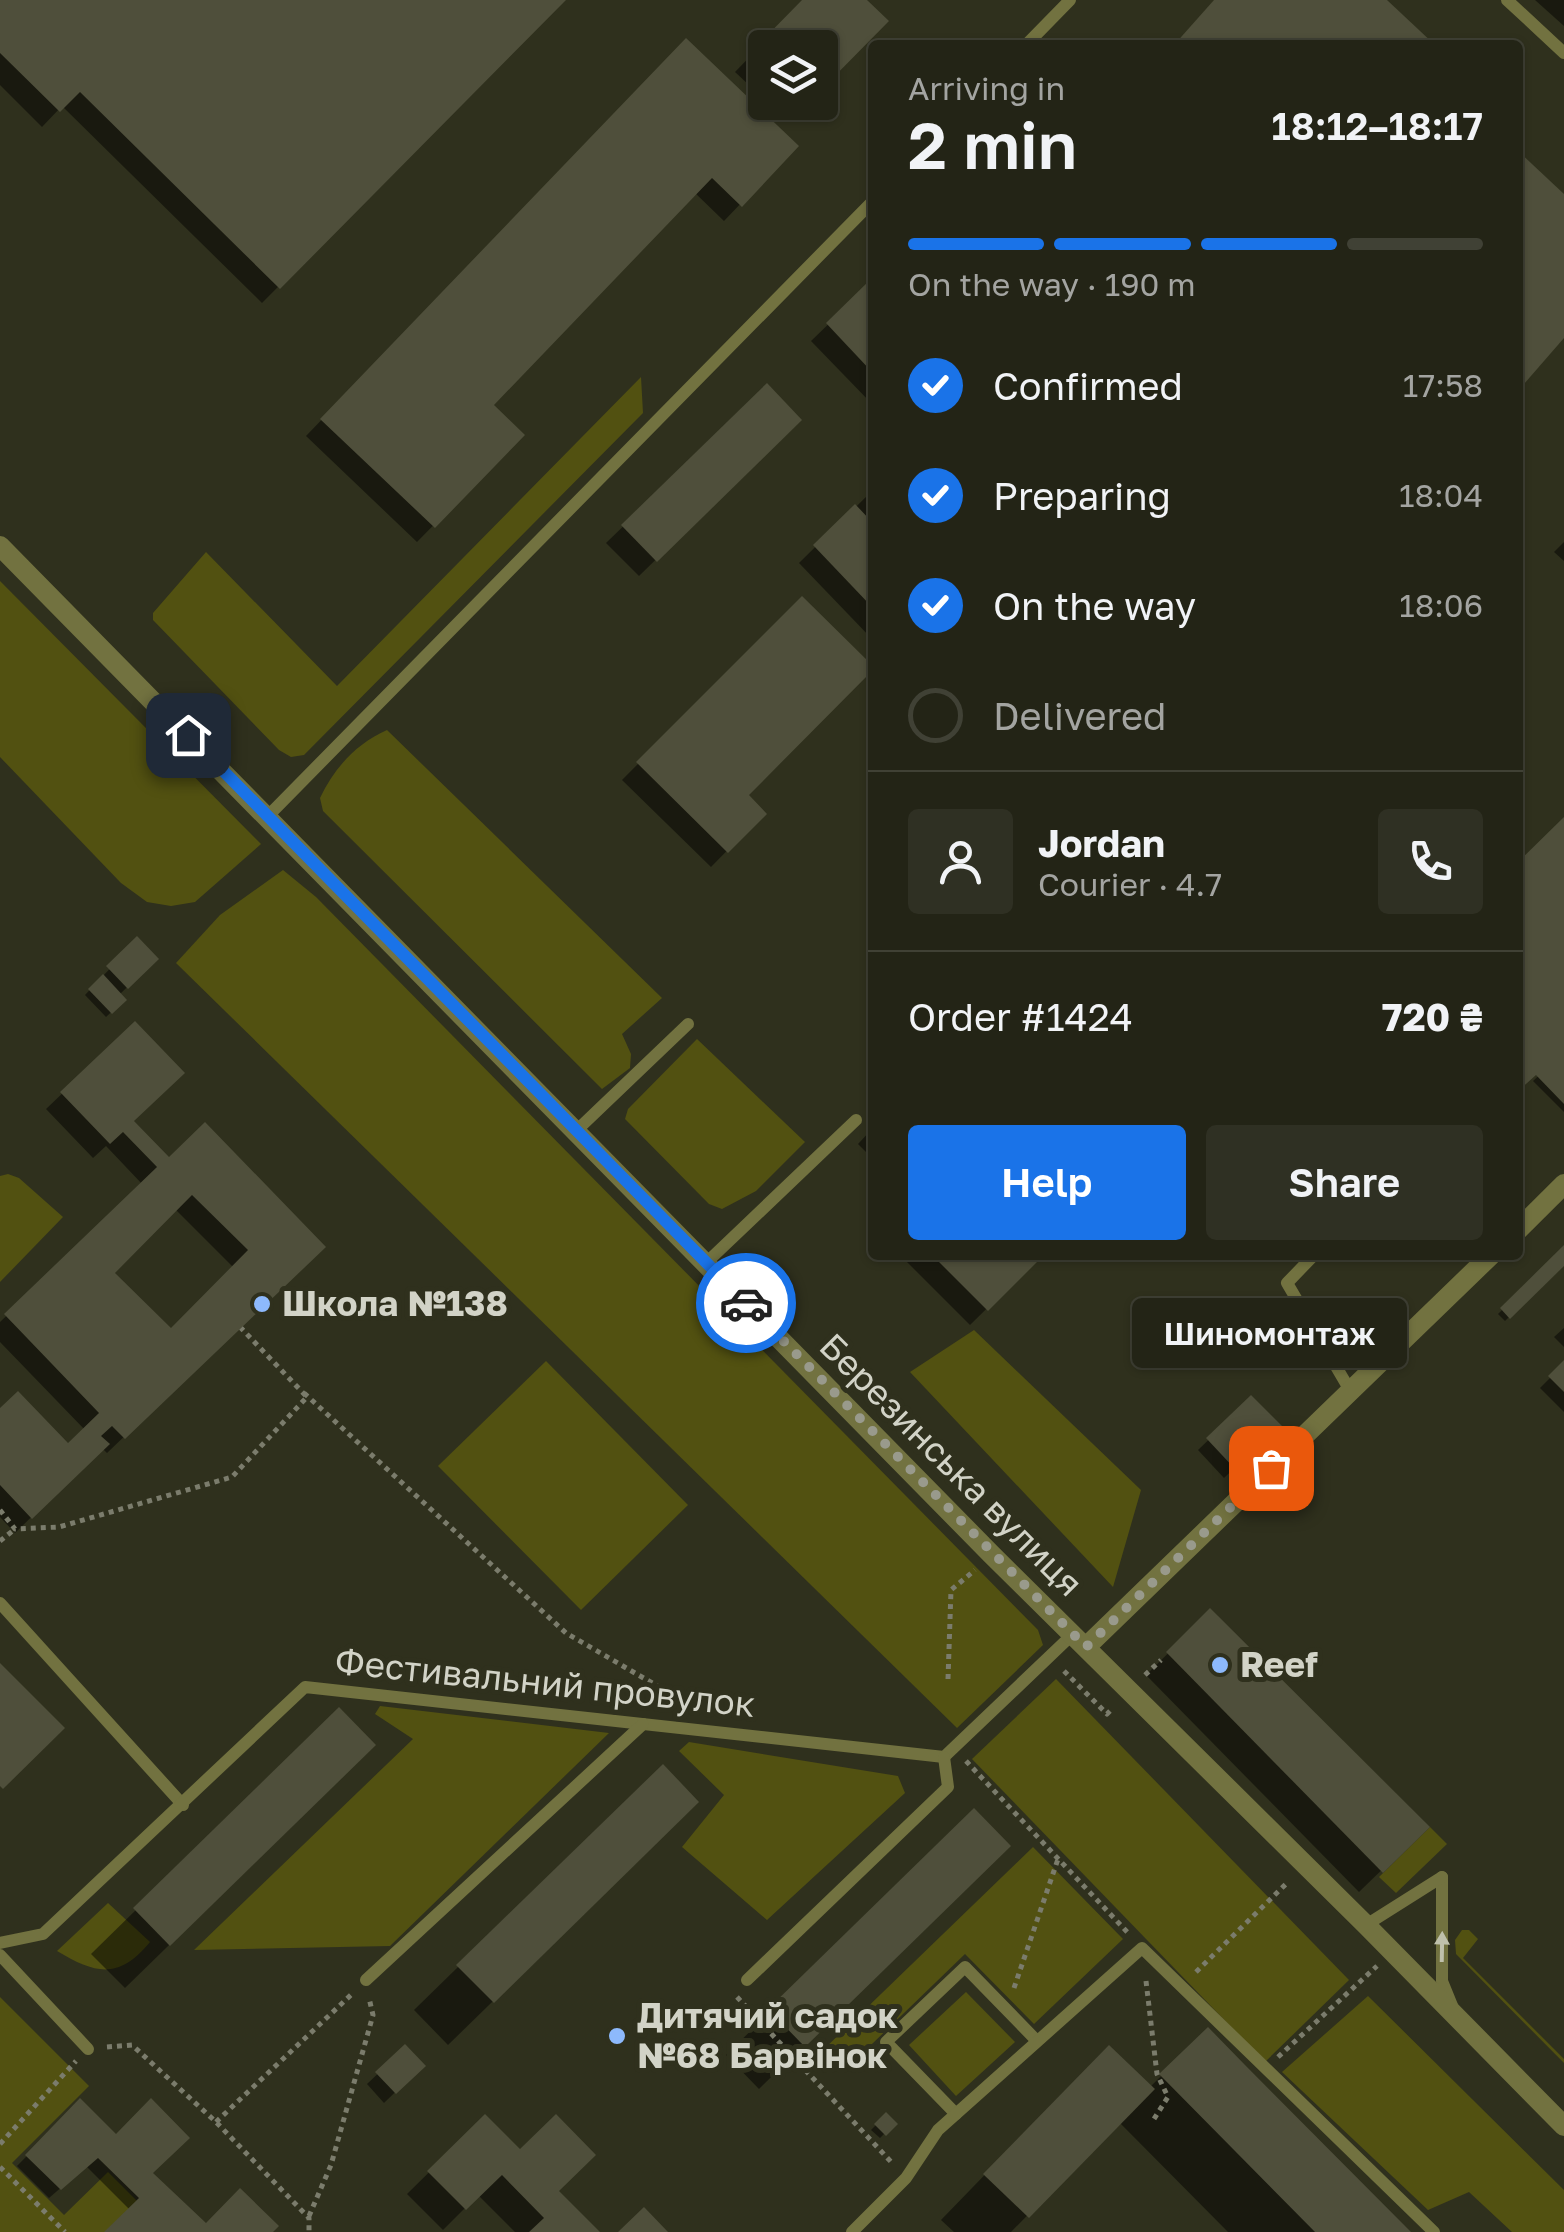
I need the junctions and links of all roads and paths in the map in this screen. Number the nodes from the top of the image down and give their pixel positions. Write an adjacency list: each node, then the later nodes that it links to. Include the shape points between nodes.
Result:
1 (1070, 0): 3 (lane)
2 (1507, 0): 4 (lane)
3 (1031, 40)
4 (1564, 53)
5 (868, 206): 7 (lane)
6 (0, 546): 7 (street, Березинська вулиця)
7 (268, 816): 10 (street, Березинська вулиця)
8 (688, 1024): 10 (lane)
9 (856, 1120): 15 (lane)
10 (575, 1132): 15 (street, Березинська вулиця)
11 (1564, 1184): 12 (street)
12 (1523, 1225)
13 (1309, 1260): 17 (lane, via 1287,1283)
14 (1487, 1260): 17 (street)
15 (706, 1264): 23 (street, Березинська вулиця)
16 (241, 1328): 18 (path)
17 (1351, 1392): 25 (street)
18 (304, 1393): 21 (path, via 232,1477 59,1527); 30 (path, via 566,1633 698,1709)
19 (0, 1510): 21 (path)
20 (1022, 1528): 23 (path)
21 (15, 1529): 22 (path)
22 (0, 1541)
23 (992, 1555): 25 (street, Березинська вулиця); 27 (path, via 951,1590)
24 (0, 1603): 32 (lane)
25 (1080, 1640): 31 (lane); 34 (street, Березинська вулиця)
26 (1064, 1670): 28 (path)
27 (948, 1679)
28 (1106, 1714)
29 (644, 1724): 30 (lane, Фестивальний провулок); 32 (lane, Фестивальний провулок, via 306,1687); 40 (lane)
30 (694, 1730): 31 (lane, Фестивальний провулок)
31 (949, 1753): 33 (path); 41 (lane, via 948,1787)
32 (183, 1805): 36 (lane, Фестивальний провулок, via 42,1934)
33 (1058, 1858): 37 (path); 43 (path)
34 (1305, 1865): 35 (street, Березинська вулиця); 42 (path)
35 (1366, 1925): 38 (street, Березинська вулиця); 44 (lane, one-way to 35, via 1442,1981 1442,1877)
36 (0, 1943)
37 (1142, 1948): 42 (lane); 45 (lane); 50 (path, via 1157,2074 1168,2096)
38 (1391, 1952): 44 (street, Березинська вулиця); 47 (path)
39 (0, 1956): 46 (lane)
40 (366, 1980): 49 (path); 55 (path, via 373,2015 331,2165)
41 (746, 1980): 54 (path, via 731,1991)
42 (1183, 1985): 47 (lane)
43 (1008, 2010): 45 (lane); 48 (lane, via 966,1967 886,2042)
44 (1456, 2016): 51 (street, Березинська вулиця)
45 (1037, 2041): 48 (lane)
46 (88, 2049): 49 (path, via 132,2045); 52 (path)
47 (1265, 2069): 59 (lane)
48 (956, 2114): 54 (lane)
49 (216, 2122): 55 (path)
50 (1152, 2122)
51 (1564, 2126)
52 (0, 2144)
53 (0, 2168): 56 (path)
54 (906, 2178): 58 (lane)
55 (309, 2218): 57 (path)
56 (65, 2232)
57 (309, 2232)
58 (852, 2232)
59 (1434, 2232)

